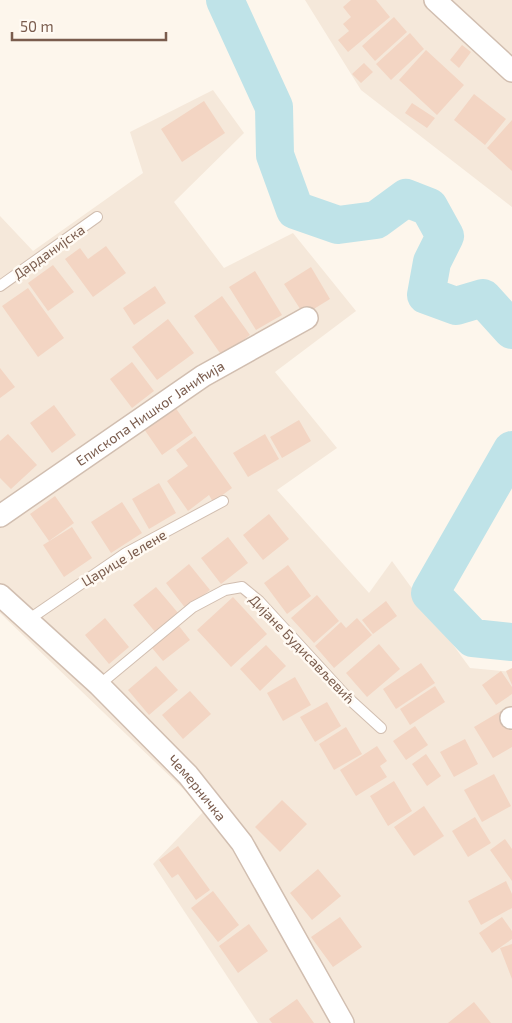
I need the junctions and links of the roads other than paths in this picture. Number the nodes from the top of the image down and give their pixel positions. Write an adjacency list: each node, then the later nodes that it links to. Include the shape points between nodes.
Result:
1 (435, 0): 2 (street)
2 (512, 71)
3 (98, 217): 4 (lane, Дарданијска)
4 (0, 286)
5 (307, 318): 7 (street, Епископа Нишког Јанићија, via 203,376)
6 (223, 502): 9 (lane, Царице Јелене, via 126,553)
7 (0, 516)
8 (0, 595): 9 (street, Чемерничка)
9 (28, 620): 10 (street, Чемерничка)
10 (99, 685): 11 (lane, Дијане Будисављевић, via 193,607 225,590 242,587 259,600 347,697); 12 (street, Чемерничка, via 188,775 242,843)
11 (381, 728)
12 (343, 1023)

